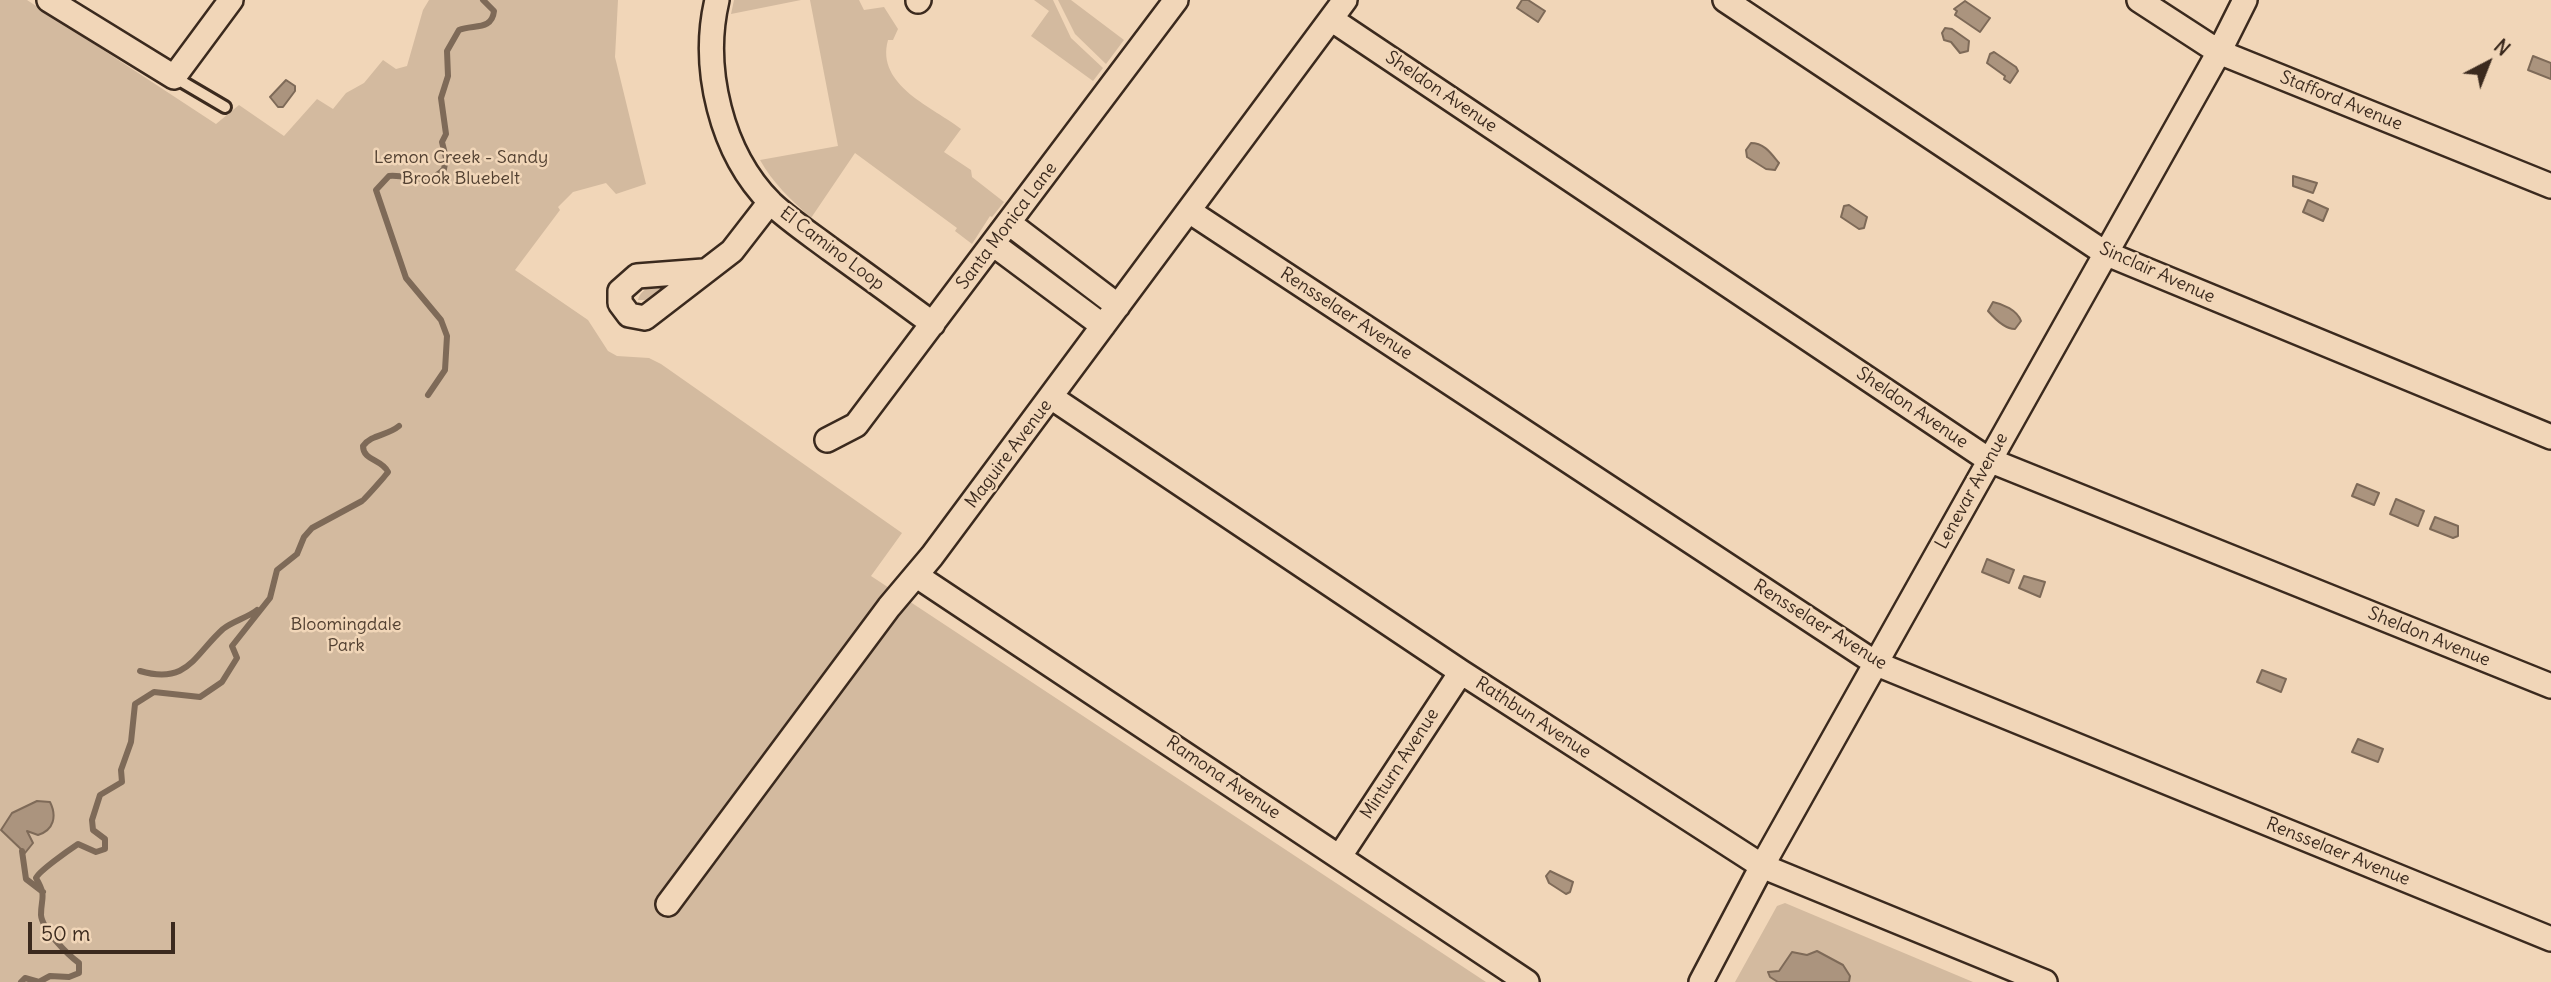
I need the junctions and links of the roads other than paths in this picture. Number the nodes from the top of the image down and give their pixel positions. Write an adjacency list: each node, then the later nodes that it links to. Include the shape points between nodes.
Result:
1 (230, 0): 11 (street)
2 (717, 0): 14 (street, El Camino Loop, via 711,51 725,128)
3 (1176, 0): 16 (street, Santa Monica Lane)
4 (1345, 0): 9 (street, Maguire Avenue)
5 (1725, 0): 18 (street, Sinclair Avenue)
6 (2139, 0): 10 (street, Stafford Avenue)
7 (2245, 0): 10 (street, Lenevar Avenue)
8 (59, 3): 11 (street)
9 (1331, 19): 15 (street, Maguire Avenue); 26 (street, Sheldon Avenue)
10 (2219, 52): 13 (street, Stafford Avenue); 18 (street, Lenevar Avenue)
11 (174, 78): 12 (lane)
12 (225, 107)
13 (2551, 186)
14 (770, 202): 19 (street, via 732,251); 21 (street, El Camino Loop)
15 (1189, 211): 20 (street, Maguire Avenue); 28 (street, Rensselaer Avenue)
16 (1009, 223): 17 (street, Santa Monica Lane); 20 (street)
17 (993, 244): 21 (street, Santa Monica Lane); 22 (street)
18 (2105, 253): 24 (street, Sinclair Avenue); 26 (street, Lenevar Avenue)
19 (703, 271)
20 (1118, 306): 22 (street, Maguire Avenue)
21 (933, 324): 25 (street, Santa Monica Lane, via 856,425)
22 (1103, 326): 23 (street, Maguire Avenue)
23 (1051, 397): 27 (street, Maguire Avenue); 29 (street, Rathbun Avenue)
24 (2551, 438)
25 (827, 440)
26 (1989, 460): 28 (street, Lenevar Avenue); 30 (street, Sheldon Avenue)
27 (917, 576): 31 (street, Ramona Avenue); 33 (street, Maguire Avenue, via 892,603)
28 (1877, 664): 32 (street, Lenevar Avenue); 34 (street, Rensselaer Avenue)
29 (1461, 672): 31 (street, Minturn Avenue); 32 (street, Rathbun Avenue)
30 (2551, 686)
31 (1340, 856): 35 (street, Ramona Avenue)
32 (1762, 866): 36 (street, Lenevar Avenue); 37 (street, Rathbun Avenue)
33 (668, 904)
34 (2551, 939)
35 (1527, 982)
36 (1701, 982)
37 (2045, 982)

